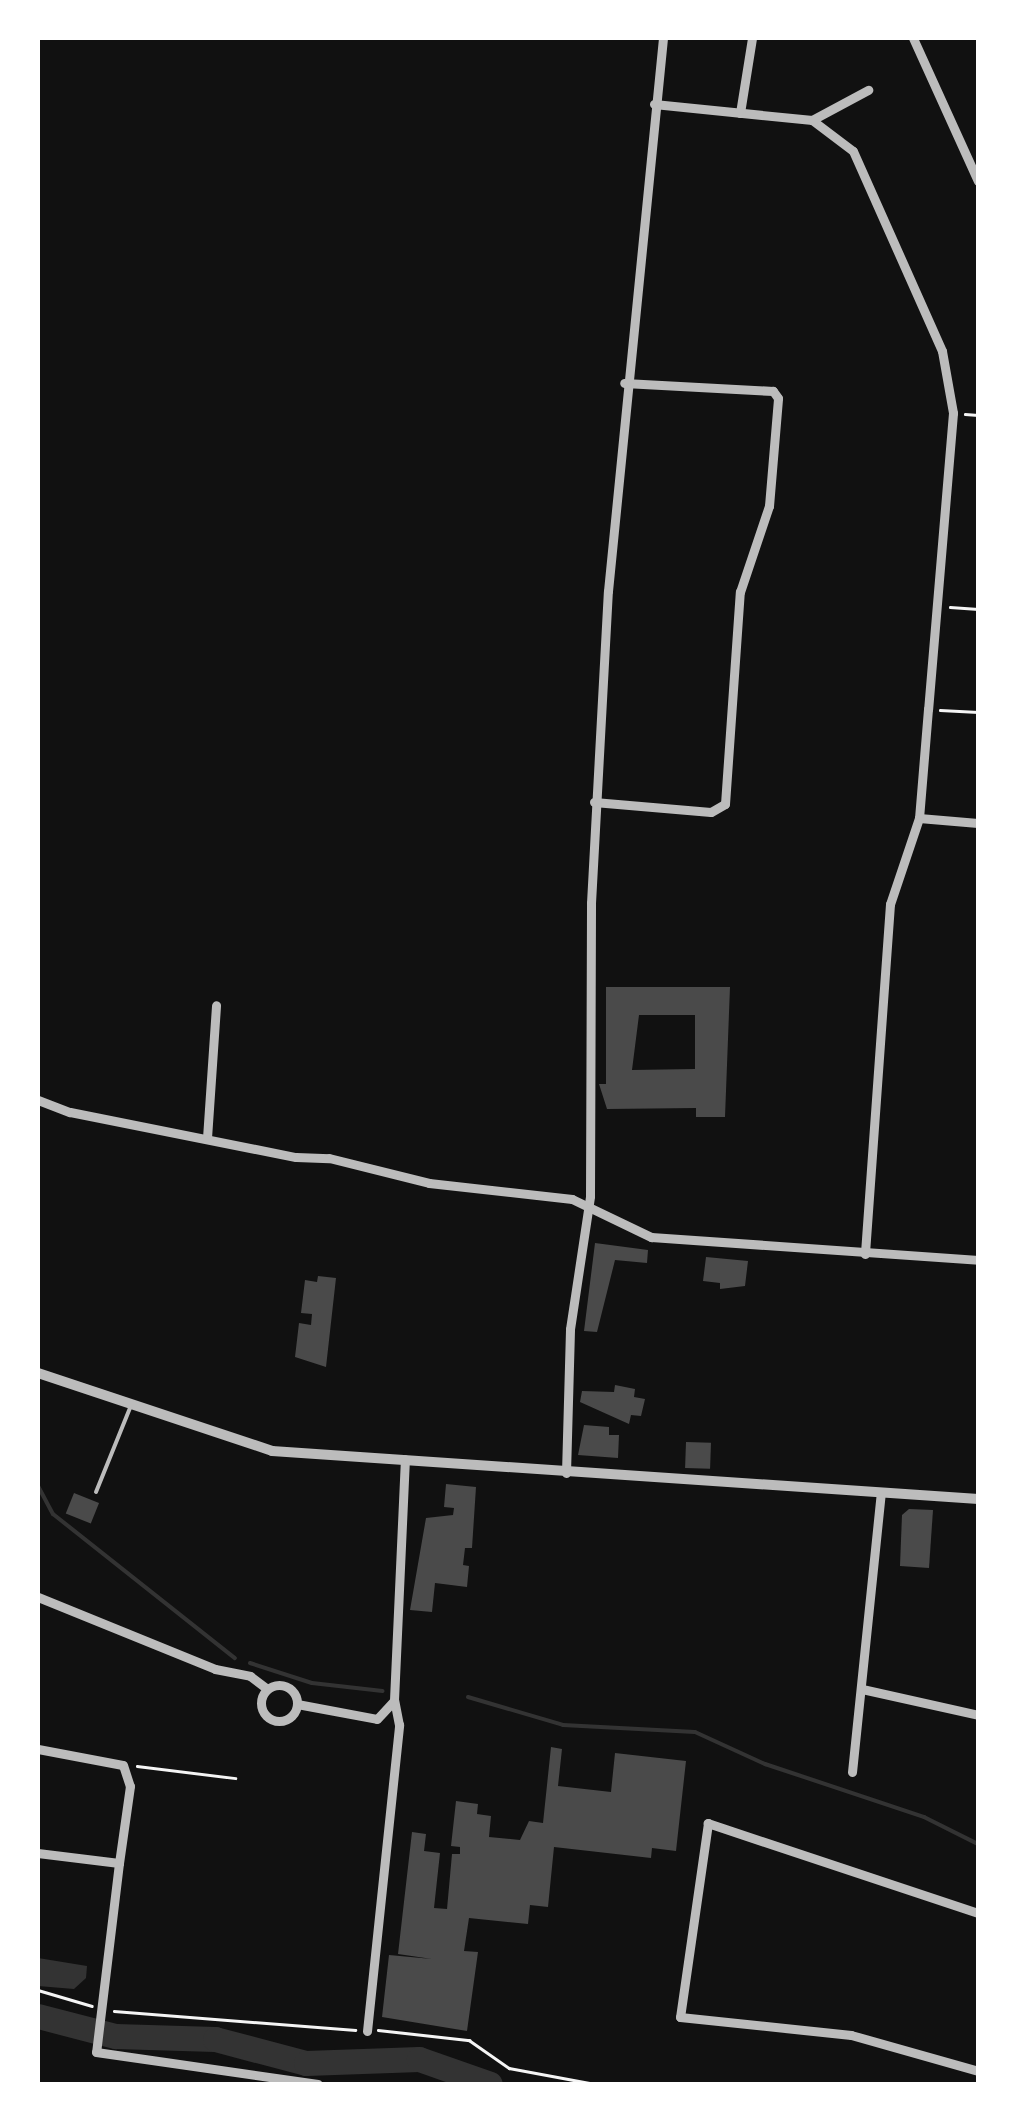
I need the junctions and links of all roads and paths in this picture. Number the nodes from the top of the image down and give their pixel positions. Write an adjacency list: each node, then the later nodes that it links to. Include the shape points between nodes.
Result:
1 (663, 38): 5 (street)
2 (752, 38): 6 (street)
3 (913, 38): 8 (street)
4 (868, 90): 7 (street)
5 (654, 104): 6 (street); 9 (street)
6 (740, 114): 7 (street)
7 (812, 120): 10 (street, via 853,150 942,351)
8 (978, 180)
9 (624, 383): 16 (street); 16 (street, via 773,391 778,398 768,506 740,592 725,804 711,812)
10 (953, 412): 11 (path); 12 (street)
11 (978, 415)
12 (937, 606): 13 (path); 14 (street)
13 (978, 609)
14 (928, 709): 15 (path); 17 (street)
15 (978, 712)
16 (594, 802): 22 (street)
17 (918, 818): 18 (street); 23 (street, via 890,904)
18 (978, 823)
19 (216, 1005): 21 (street)
20 (38, 1100): 21 (street)
21 (207, 1138): 22 (street)
22 (588, 1206): 23 (street, via 651,1237); 28 (street, via 570,1329)
23 (865, 1254): 24 (street)
24 (978, 1260)
25 (38, 1373): 26 (street)
26 (130, 1408): 27 (street, via 272,1450); 29 (lane)
27 (405, 1459): 28 (street); 35 (street)
28 (566, 1474): 30 (street)
29 (96, 1492)
30 (881, 1493): 31 (street); 34 (street)
31 (978, 1499)
32 (38, 1598): 33 (street, via 215,1669 250,1676)
33 (268, 1689): 36 (street, via 285,1686); 36 (street, via 261,1706 272,1720 289,1718)
34 (862, 1689): 37 (street); 40 (street)
35 (394, 1694): 36 (street, via 376,1719); 47 (street, via 399,1726)
36 (297, 1704)
37 (978, 1714)
38 (38, 1750): 39 (street)
39 (128, 1768): 41 (path, via 142,1764); 43 (street)
40 (852, 1772)
41 (234, 1778)
42 (38, 1853): 43 (street)
43 (120, 1863): 46 (street)
44 (978, 1913): 48 (street, via 708,1823 680,2016 851,2034)
45 (38, 1990): 46 (path)
46 (100, 2013): 47 (path); 49 (street, via 96,2052)
47 (367, 2032): 50 (path, via 416,2030 469,2040 509,2068)
48 (978, 2070)
49 (318, 2084)
50 (595, 2084)

